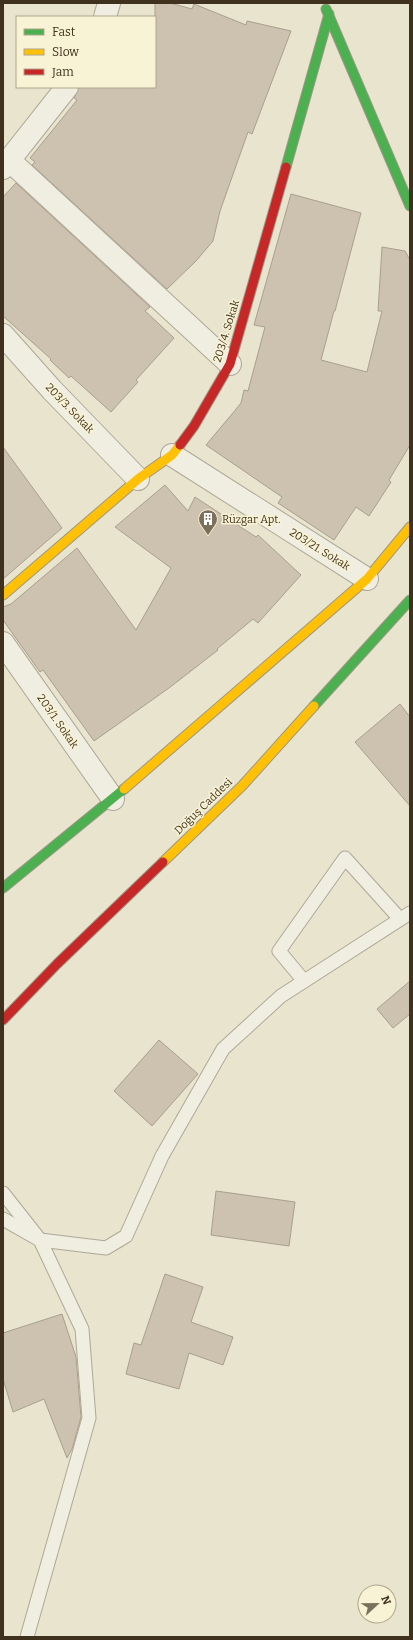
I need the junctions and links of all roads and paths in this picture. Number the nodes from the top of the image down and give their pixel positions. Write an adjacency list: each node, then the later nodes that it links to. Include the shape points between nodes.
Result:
1 (109, 3): 4 (street)
2 (320, 5): 3 (main road)
3 (329, 14): 7 (main road); 9 (main road, 203/4. Sokak)
4 (105, 16)
5 (66, 88): 6 (street)
6 (6, 164): 9 (street)
7 (410, 206)
8 (3, 335): 11 (street, 203/3. Sokak)
9 (230, 364): 10 (main road, 203/4. Sokak, via 194,426)
10 (172, 455): 11 (main road, 203/4. Sokak); 13 (street, 203/21. Sokak)
11 (138, 479): 14 (main road, 203/4. Sokak)
12 (410, 527): 13 (main road)
13 (367, 579): 17 (main road)
14 (3, 595)
15 (410, 600): 21 (main road, Doğuş Caddesi, via 242,786 57,964)
16 (3, 643): 17 (street, 203/1. Sokak)
17 (113, 800): 18 (main road)
18 (3, 888)
19 (405, 916): 20 (lane); 20 (lane, via 345,858 280,951)
20 (304, 981): 24 (lane, via 281,996 223,1049 162,1156 126,1236 106,1248)
21 (3, 1020)
22 (3, 1193): 24 (lane)
23 (3, 1219): 24 (lane)
24 (40, 1240): 25 (lane, via 82,1329 89,1418)
25 (27, 1637)

